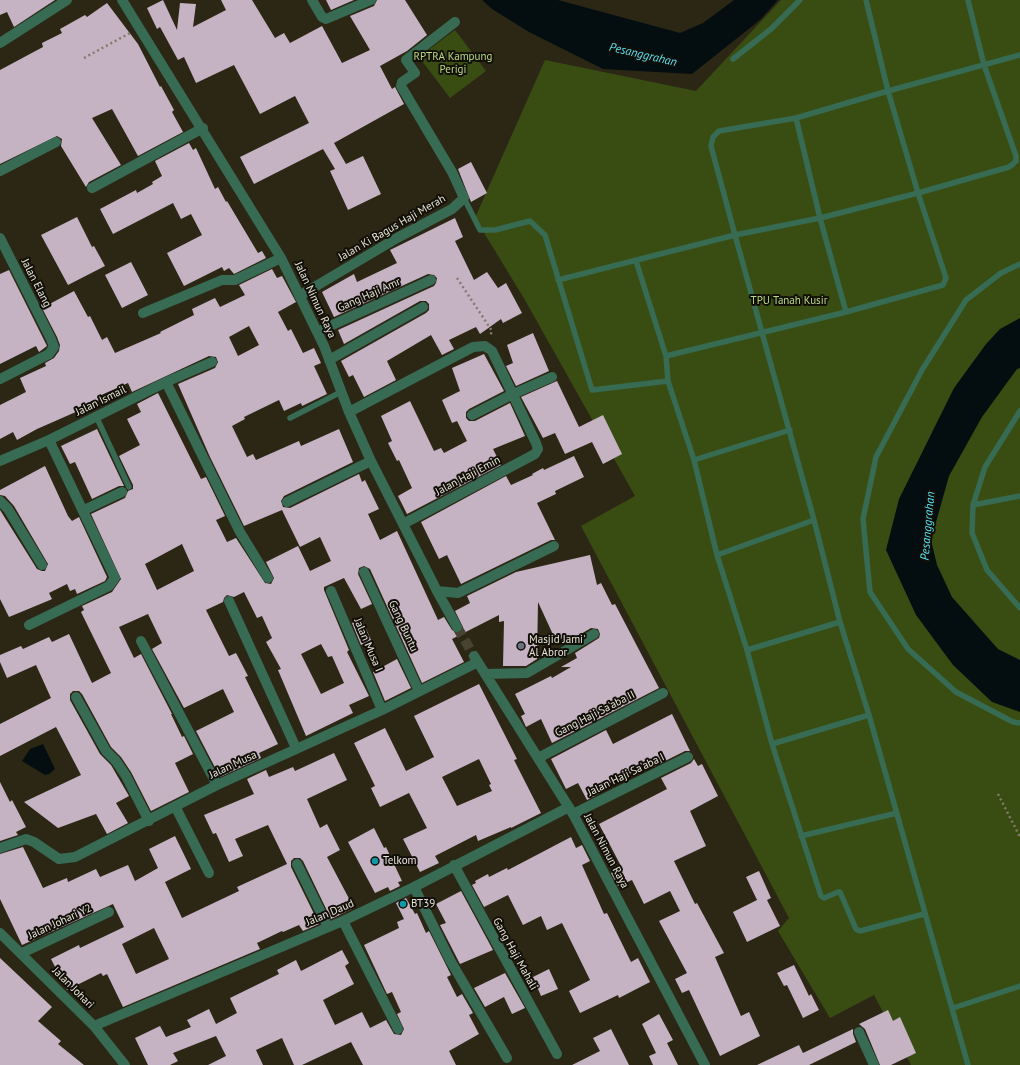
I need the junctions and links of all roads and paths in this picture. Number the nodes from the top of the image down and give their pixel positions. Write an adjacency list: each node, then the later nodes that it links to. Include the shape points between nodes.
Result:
1 (67, 0): 10 (street)
2 (122, 0): 9 (street, Jalan Nimun Raya)
3 (312, 0): 4 (street, via 322,17 326,19)
4 (371, 0)
5 (800, 0): 13 (lane, via 771,29)
6 (866, 0): 15 (lane)
7 (968, 0): 14 (lane)
8 (455, 22): 22 (street, via 406,60 415,73 400,84 452,172)
9 (139, 28): 12 (path); 17 (street, Jalan Nimun Raya)
10 (0, 43)
11 (1020, 55): 14 (lane)
12 (84, 58)
13 (733, 59)
14 (984, 65): 15 (lane); 21 (lane, via 1016,161 1009,167)
15 (888, 91): 16 (lane); 21 (lane)
16 (796, 118): 23 (lane); 24 (lane, via 719,131 713,137 711,146)
17 (203, 128): 20 (street); 26 (street, Jalan Nimun Raya)
18 (56, 142): 19 (street)
19 (0, 171)
20 (92, 188)
21 (918, 193): 23 (lane); 34 (lane, via 946,278 945,283 940,288)
22 (464, 198): 31 (lane, via 480,230 495,230 530,221 545,235); 32 (street, Jalan Ki Bagus Haji Merah, via 452,209 396,238)
23 (820, 218): 24 (lane); 34 (lane)
24 (735, 234): 27 (lane); 37 (lane)
25 (0, 238): 43 (street, Jalan Elang, via 54,347 49,354)
26 (281, 258): 32 (street, Jalan Nimun Raya); 35 (street, via 235,280 222,280)
27 (636, 261): 31 (lane); 39 (lane)
28 (1020, 264): 88 (lane, via 1001,273 966,300 922,370 876,457 863,519 870,592 908,649 956,692 1013,722)
29 (457, 278): 38 (path, via 492,331)
30 (431, 280): 36 (street, Gang Haji Amr)
31 (558, 280): 44 (lane, via 592,390)
32 (301, 295): 36 (street, Jalan Nimun Raya)
33 (423, 307): 40 (street)
34 (846, 312): 37 (lane)
35 (143, 313)
36 (317, 332): 40 (street, Jalan Nimun Raya)
37 (763, 333): 39 (lane); 53 (lane)
38 (479, 346): 47 (street, via 485,346 492,351); 49 (street)
39 (666, 356): 44 (lane)
40 (329, 360): 46 (street, Jalan Nimun Raya)
41 (212, 362): 45 (street, Jalan Ismail)
42 (552, 377): 47 (street)
43 (0, 379)
44 (668, 381): 55 (lane)
45 (166, 382): 51 (street, Jalan Ismail); 70 (street, via 240,532)
46 (341, 392): 49 (street, Jalan Nimun Raya); 52 (lane)
47 (512, 394): 50 (street); 65 (street, Jalan Haji Emin, via 536,443 538,450 535,454)
48 (1020, 411): 62 (lane, via 985,467)
49 (349, 412): 57 (street, Jalan Nimun Raya)
50 (472, 415)
51 (96, 416): 54 (street, Jalan Ismail); 58 (lane)
52 (290, 418)
53 (790, 430): 55 (lane); 64 (lane)
54 (49, 440): 56 (street, Jalan Ismail); 63 (street)
55 (694, 460): 67 (lane)
56 (0, 461)
57 (371, 461): 61 (street); 65 (street, Jalan Nimun Raya)
58 (125, 490): 63 (street)
59 (1020, 496): 62 (lane)
60 (0, 501): 68 (street, via 8,509)
61 (287, 502)
62 (973, 505): 74 (lane, via 972,533 987,570)
63 (84, 510): 76 (street, via 117,581)
64 (814, 520): 67 (lane); 75 (lane)
65 (403, 524): 72 (street, Jalan Nimun Raya)
66 (554, 546): 72 (street, via 458,593)
67 (717, 555): 80 (lane)
68 (42, 565)
69 (364, 572): 83 (street, Gang Buntu)
70 (268, 578)
71 (331, 591): 86 (street, Jalan Musa I)
72 (437, 591): 77 (street, Jalan Nimun Raya)
73 (229, 601): 90 (street)
74 (1020, 608)
75 (840, 622): 80 (lane); 87 (lane)
76 (29, 625)
77 (457, 627)
78 (594, 634): 82 (street, via 527,673)
79 (141, 641): 93 (street)
80 (747, 650): 89 (lane)
81 (476, 659): 82 (street, Jalan Nimun Raya); 83 (street, Jalan Musa)
82 (486, 674): 92 (street, Jalan Nimun Raya)
83 (419, 691): 86 (street, Jalan Musa)
84 (663, 693): 92 (street, Gang Haji Sa'aba II)
85 (76, 696): 98 (street, via 106,751 123,771)
86 (382, 710): 90 (street, Jalan Musa)
87 (869, 715): 89 (lane); 97 (lane)
88 (1020, 722)
89 (772, 744): 99 (lane)
90 (296, 748): 93 (street, Jalan Musa)
91 (688, 757): 96 (street, Jalan Haji Sa'aba I)
92 (538, 758): 96 (street, Jalan Nimun Raya)
93 (217, 785): 95 (street, Jalan Musa)
94 (998, 794): 100 (path)
95 (175, 806): 98 (street, Jalan Musa); 104 (street)
96 (571, 810): 103 (street, Jalan Daud); 120 (street, Jalan Nimun Raya)
97 (897, 813): 99 (lane); 107 (lane)
98 (149, 821): 101 (street, Jalan Musa, via 67,859 59,859 26,839)
99 (801, 836): 107 (lane, via 822,897 840,892 856,929)
100 (1020, 837)
101 (0, 848)
102 (297, 864): 109 (street)
103 (454, 865): 105 (street, Jalan Daud); 117 (street, Gang Haji Mahali)
104 (209, 873)
105 (414, 887): 108 (street, Jalan Daud); 118 (street, via 450,960)
106 (109, 912): 111 (street, Jalan Johari Y2)
107 (924, 914): 113 (lane)
108 (343, 921): 109 (street, Jalan Daud); 115 (street)
109 (328, 927): 114 (street, Jalan Daud)
110 (0, 933): 111 (street, Jalan Johari)
111 (22, 953): 114 (street, Jalan Johari)
112 (1020, 986): 113 (lane)
113 (952, 1008): 122 (lane)
114 (94, 1026): 119 (street, Jalan Johari)
115 (398, 1029)
116 (859, 1032): 121 (street)
117 (557, 1054)
118 (507, 1058)
119 (125, 1065)
120 (705, 1065)
121 (874, 1065)
122 (968, 1065)

